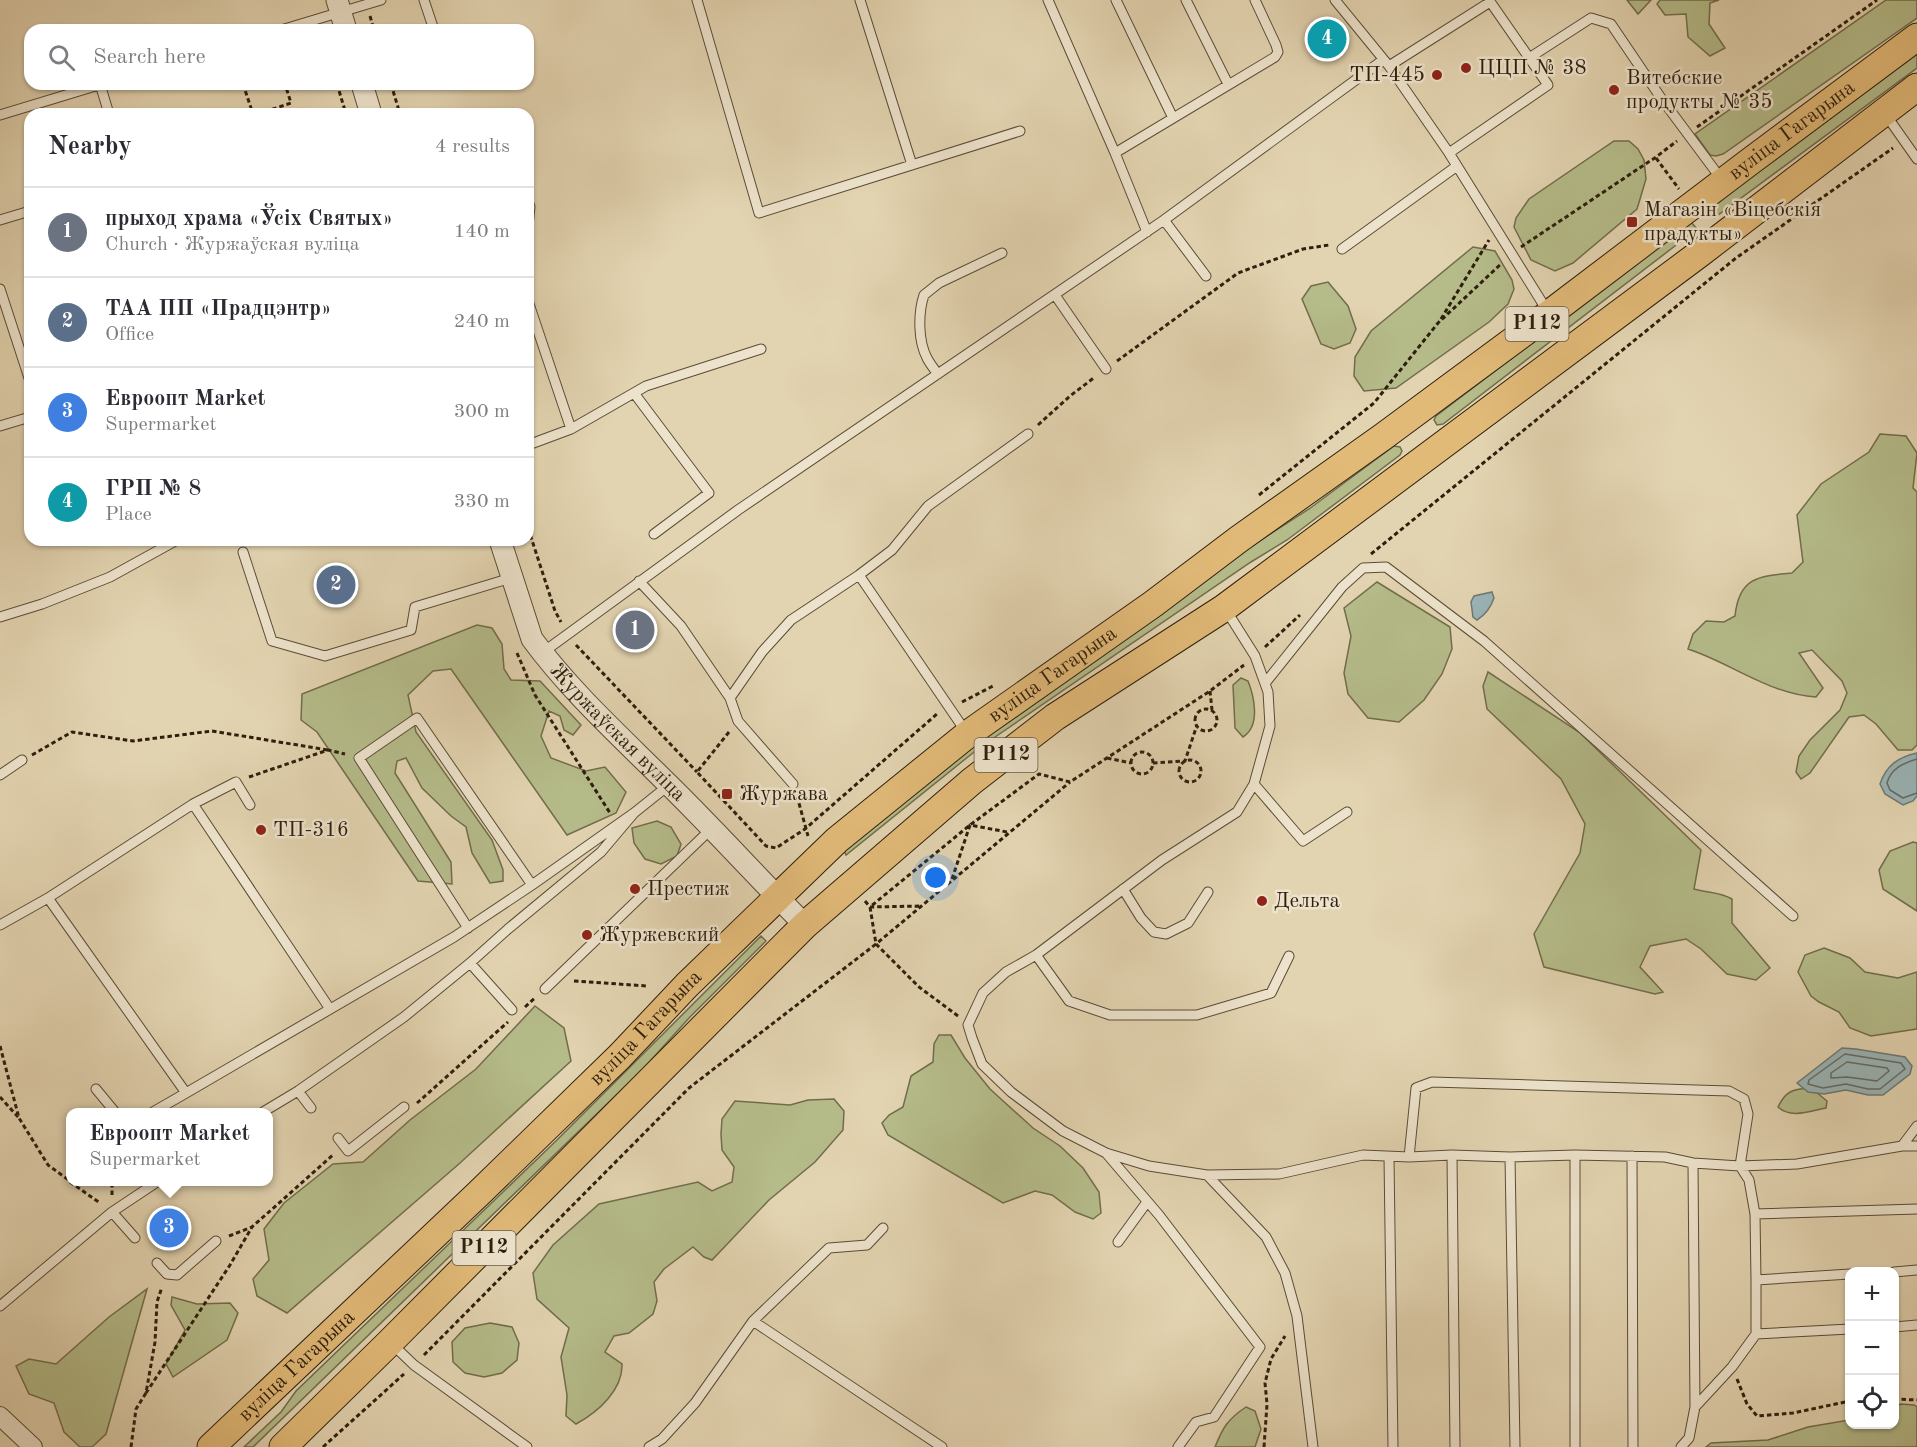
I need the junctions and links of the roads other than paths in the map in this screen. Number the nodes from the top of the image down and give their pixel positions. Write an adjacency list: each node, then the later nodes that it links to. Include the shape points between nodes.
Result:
1 (381, 0): 11 (lane)
2 (424, 0): 13 (lane)
3 (697, 0): 31 (lane, via 759,213)
4 (860, 0): 31 (lane)
5 (1048, 0): 28 (lane)
6 (1116, 0): 26 (lane)
7 (1186, 0): 17 (lane)
8 (1255, 0): 17 (lane, via 1277,55)
9 (1335, 0): 16 (lane)
10 (1490, 1): 15 (lane); 16 (lane)
11 (341, 14): 12 (lane)
12 (304, 24)
13 (432, 24)
14 (1917, 37): 33 (main road, вуліца Гагарына / Р112)
15 (1529, 58): 29 (lane, via 1548,85); 33 (lane, via 1592,18 1611,24)
16 (1386, 63): 29 (lane); 36 (lane)
17 (1228, 84): 26 (lane)
18 (1917, 87): 24 (main road, вуліца Гагарына / Р112)
19 (81, 90): 25 (lane)
20 (103, 90): 22 (lane)
21 (364, 90): 23 (street)
22 (107, 108)
23 (369, 108)
24 (1884, 113): 30 (lane); 56 (main road, вуліца Гагарына / Р112)
25 (0, 115)
26 (1173, 118): 28 (lane)
27 (1020, 131): 31 (lane)
28 (1115, 153): 37 (lane)
29 (1449, 153): 32 (lane)
30 (1917, 159)
31 (912, 165)
32 (1457, 166): 38 (lane); 43 (lane)
33 (1723, 182): 43 (main road, вуліца Гагарына / Р112)
34 (24, 213): 35 (lane)
35 (0, 220)
36 (1164, 220): 37 (lane); 40 (lane)
37 (1147, 232): 42 (lane)
38 (1342, 249)
39 (1002, 253): 48 (lane, via 939,283 924,295 920,315 923,349)
40 (1206, 276)
41 (0, 289): 46 (lane)
42 (1055, 295): 47 (lane); 48 (lane)
43 (1549, 314): 50 (main road, вуліца Гагарына / Р112)
44 (534, 319): 53 (lane)
45 (761, 349): 49 (lane)
46 (24, 363)
47 (1106, 369)
48 (938, 374): 65 (lane)
49 (634, 393): 53 (lane); 59 (lane, via 709,493)
50 (1430, 403): 55 (main road, вуліца Гагарына / Р112); 56 (main road, via 1424,414 1430,432 1442,438)
51 (24, 419): 52 (lane)
52 (0, 426)
53 (571, 429): 57 (lane)
54 (1028, 434): 63 (lane, via 928,506 892,550)
55 (1384, 436): 58 (main road, via 1397,437 1407,444 1412,457); 71 (main road, вуліца Гагарына / Р112)
56 (1456, 436): 58 (main road, вуліца Гагарына / Р112)
57 (534, 443)
58 (1409, 471): 66 (main road, вуліца Гагарына / Р112)
59 (654, 534)
60 (166, 546): 67 (lane, via 110,577)
61 (502, 546): 64 (street, Журжаўская вуліца)
62 (243, 552): 64 (lane, via 272,641 325,656 411,630 415,607)
63 (859, 575): 70 (lane, via 791,620 762,652); 71 (lane)
64 (511, 578): 68 (street, Журжаўская вуліца, via 532,639)
65 (639, 581): 68 (lane); 70 (lane, via 681,626)
66 (1224, 608): 69 (lane, via 1255,656); 88 (main road, вуліца Гагарына / Р112, via 1055,717 972,781)
67 (0, 617)
68 (542, 653): 76 (street, Журжаўская вуліца)
69 (1266, 682): 75 (lane, via 1270,726); 87 (lane, via 1342,588 1364,568 1386,567 1484,641)
70 (730, 698): 74 (lane, via 738,721)
71 (968, 734): 86 (main road, вуліца Гагарына / Р112, via 821,853)
72 (22, 760): 73 (lane)
73 (0, 775)
74 (793, 783)
75 (1254, 784): 79 (lane, via 1303,841); 83 (lane, via 1237,812)
76 (669, 785): 80 (lane); 81 (street, Журжаўская вуліца)
77 (193, 804): 78 (lane, via 236,782); 85 (lane); 95 (lane)
78 (250, 805)
79 (1347, 812)
80 (634, 813): 82 (lane); 93 (lane, via 601,852)
81 (712, 828): 86 (street, Журжаўская вуліца); 94 (lane)
82 (532, 885): 90 (lane); 90 (lane, via 417,718 359,758)
83 (1123, 889): 84 (lane, via 1154,932 1166,934 1188,923); 91 (lane)
84 (1208, 892)
85 (48, 898): 89 (lane); 99 (lane)
86 (777, 898): 88 (street, Журжаўская вуліца); 143 (main road, вуліца Гагарына / Р112, via 486,1187)
87 (1794, 916)
88 (805, 924): 139 (main road, вуліца Гагарына / Р112)
89 (0, 925)
90 (468, 928): 95 (lane)
91 (1036, 955): 92 (lane, via 1069,1001 1110,1015 1197,1015 1271,993); 109 (lane, via 1006,972 983,993 968,1025 972,1038 982,1064 1011,1092 1063,1131)
92 (1289, 956)
93 (470, 963): 96 (lane); 98 (lane, via 404,1017)
94 (545, 989)
95 (330, 1009): 99 (lane)
96 (514, 1013)
97 (96, 1089): 101 (lane)
98 (298, 1091): 103 (lane); 104 (lane)
99 (186, 1093): 102 (lane)
100 (404, 1107): 106 (lane, via 348,1150)
101 (111, 1108)
102 (161, 1108)
103 (272, 1108)
104 (311, 1108)
105 (1917, 1126): 107 (lane)
106 (338, 1138)
107 (1902, 1146): 108 (lane); 117 (lane, via 1797,1164)
108 (1917, 1146)
109 (1106, 1153): 118 (lane, via 1149,1166); 120 (lane)
110 (1452, 1155): 114 (lane); 115 (lane); 151 (lane)
111 (1575, 1155): 112 (lane); 115 (lane); 153 (lane)
112 (1632, 1156): 116 (lane); 154 (lane)
113 (1389, 1157): 114 (lane); 118 (lane, via 1363,1155 1279,1174); 150 (lane)
114 (1409, 1157): 117 (lane, via 1416,1088 1443,1082 1729,1091 1744,1099 1748,1114)
115 (1510, 1157): 152 (lane)
116 (1693, 1163): 117 (lane); 140 (lane)
117 (1740, 1166): 123 (lane, via 1749,1180)
118 (1207, 1175): 149 (lane, via 1266,1237 1285,1273 1297,1316)
119 (151, 1186): 122 (lane)
120 (1147, 1202): 127 (lane); 148 (lane, via 1260,1347 1215,1417 1196,1422)
121 (1917, 1209): 123 (lane)
122 (112, 1212): 125 (lane); 133 (lane)
123 (1755, 1214): 132 (lane)
124 (884, 1228): 134 (lane, via 867,1245 829,1248)
125 (135, 1238)
126 (216, 1241): 128 (lane, via 177,1275 167,1274)
127 (1118, 1242)
128 (157, 1263)
129 (1917, 1270): 130 (lane)
130 (1899, 1272)
131 (1845, 1274): 132 (lane)
132 (1756, 1280): 138 (lane)
133 (0, 1306)
134 (753, 1321): 146 (lane, via 695,1403 662,1439); 147 (lane)
135 (1917, 1325): 136 (lane)
136 (1899, 1327)
137 (1845, 1329): 138 (lane)
138 (1756, 1334): 140 (lane)
139 (390, 1342): 144 (main road, вуліца Гагарына / Р112); 145 (lane, via 414,1365)
140 (1695, 1407): 155 (lane, via 1689,1438)
141 (0, 1416): 142 (street)
142 (33, 1447)
143 (211, 1447)
144 (283, 1447)
145 (527, 1447)
146 (649, 1447)
147 (942, 1447)
148 (1178, 1447)
149 (1314, 1447)
150 (1392, 1447)
151 (1455, 1447)
152 (1515, 1447)
153 (1575, 1447)
154 (1633, 1447)
155 (1681, 1447)

